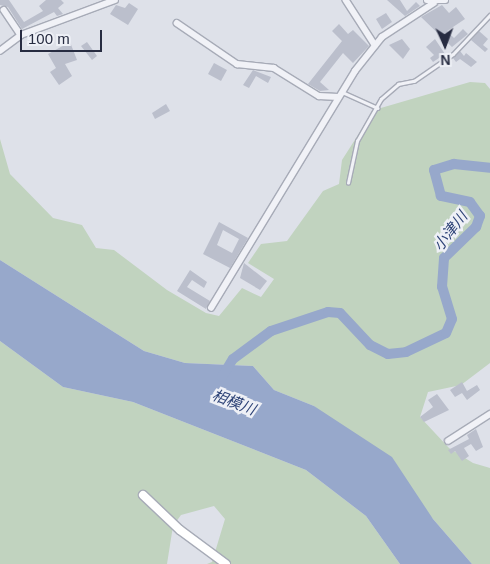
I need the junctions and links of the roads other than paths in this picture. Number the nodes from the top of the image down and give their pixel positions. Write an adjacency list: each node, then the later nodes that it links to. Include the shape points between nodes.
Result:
1 (115, 0): 5 (street)
2 (346, 0): 11 (street)
3 (427, 0): 6 (street)
4 (445, 0): 6 (street)
5 (97, 3): 10 (street)
6 (434, 3): 11 (street)
7 (4, 10): 10 (street)
8 (490, 15): 14 (lane, via 453,54 414,81 398,84 381,99)
9 (177, 22): 13 (street, via 238,64 274,68 319,96)
10 (21, 35): 12 (street)
11 (375, 45): 13 (street)
12 (0, 51)
13 (340, 95): 14 (lane); 16 (street)
14 (378, 108): 15 (lane, via 357,141)
15 (348, 183)
16 (211, 308)
17 (490, 414): 18 (street)
18 (448, 441)
19 (143, 495): 20 (main road, via 180,530)
20 (226, 564)

